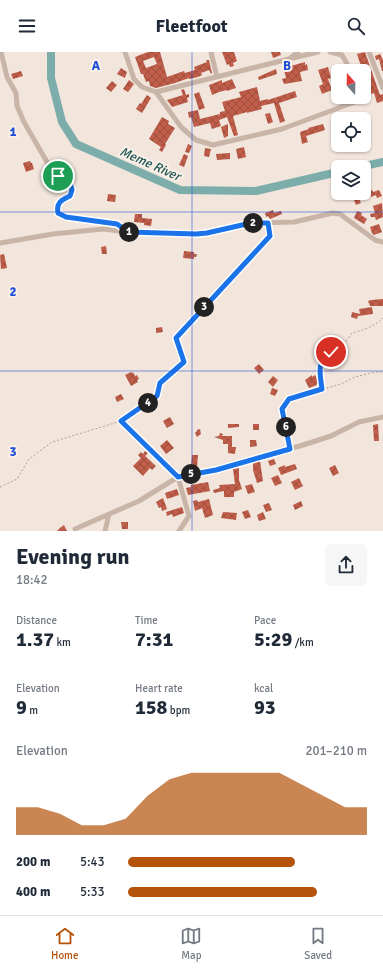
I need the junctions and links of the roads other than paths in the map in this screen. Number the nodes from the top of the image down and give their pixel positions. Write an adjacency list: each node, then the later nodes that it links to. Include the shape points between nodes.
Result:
1 (1, 52): 14 (street, via 7,77 16,93 17,106 24,122 51,168 70,183 70,196 60,201 58,213 66,217 117,224)
2 (125, 52): 12 (street, via 134,79 142,87)
3 (211, 52): 10 (street)
4 (298, 52): 8 (street)
5 (318, 52): 8 (street)
6 (330, 52): 9 (street, via 342,55)
7 (369, 52): 11 (street)
8 (289, 59): 10 (street)
9 (347, 64)
10 (217, 76): 12 (street)
11 (383, 88)
12 (156, 92): 13 (street, via 180,127 196,140 213,145 282,129)
13 (349, 104)
14 (128, 232): 15 (street, via 207,233 251,223 294,222 333,213 340,214 375,240); 16 (street, via 103,229)
15 (383, 242)
16 (0, 243)
17 (383, 417): 19 (street, via 360,422 331,436 290,449 216,470)
18 (121, 421): 19 (street)
19 (178, 477): 20 (street, via 139,501); 23 (street, via 189,516)
20 (108, 514): 21 (street); 22 (street)
21 (75, 529)
22 (105, 531)
23 (179, 531)

